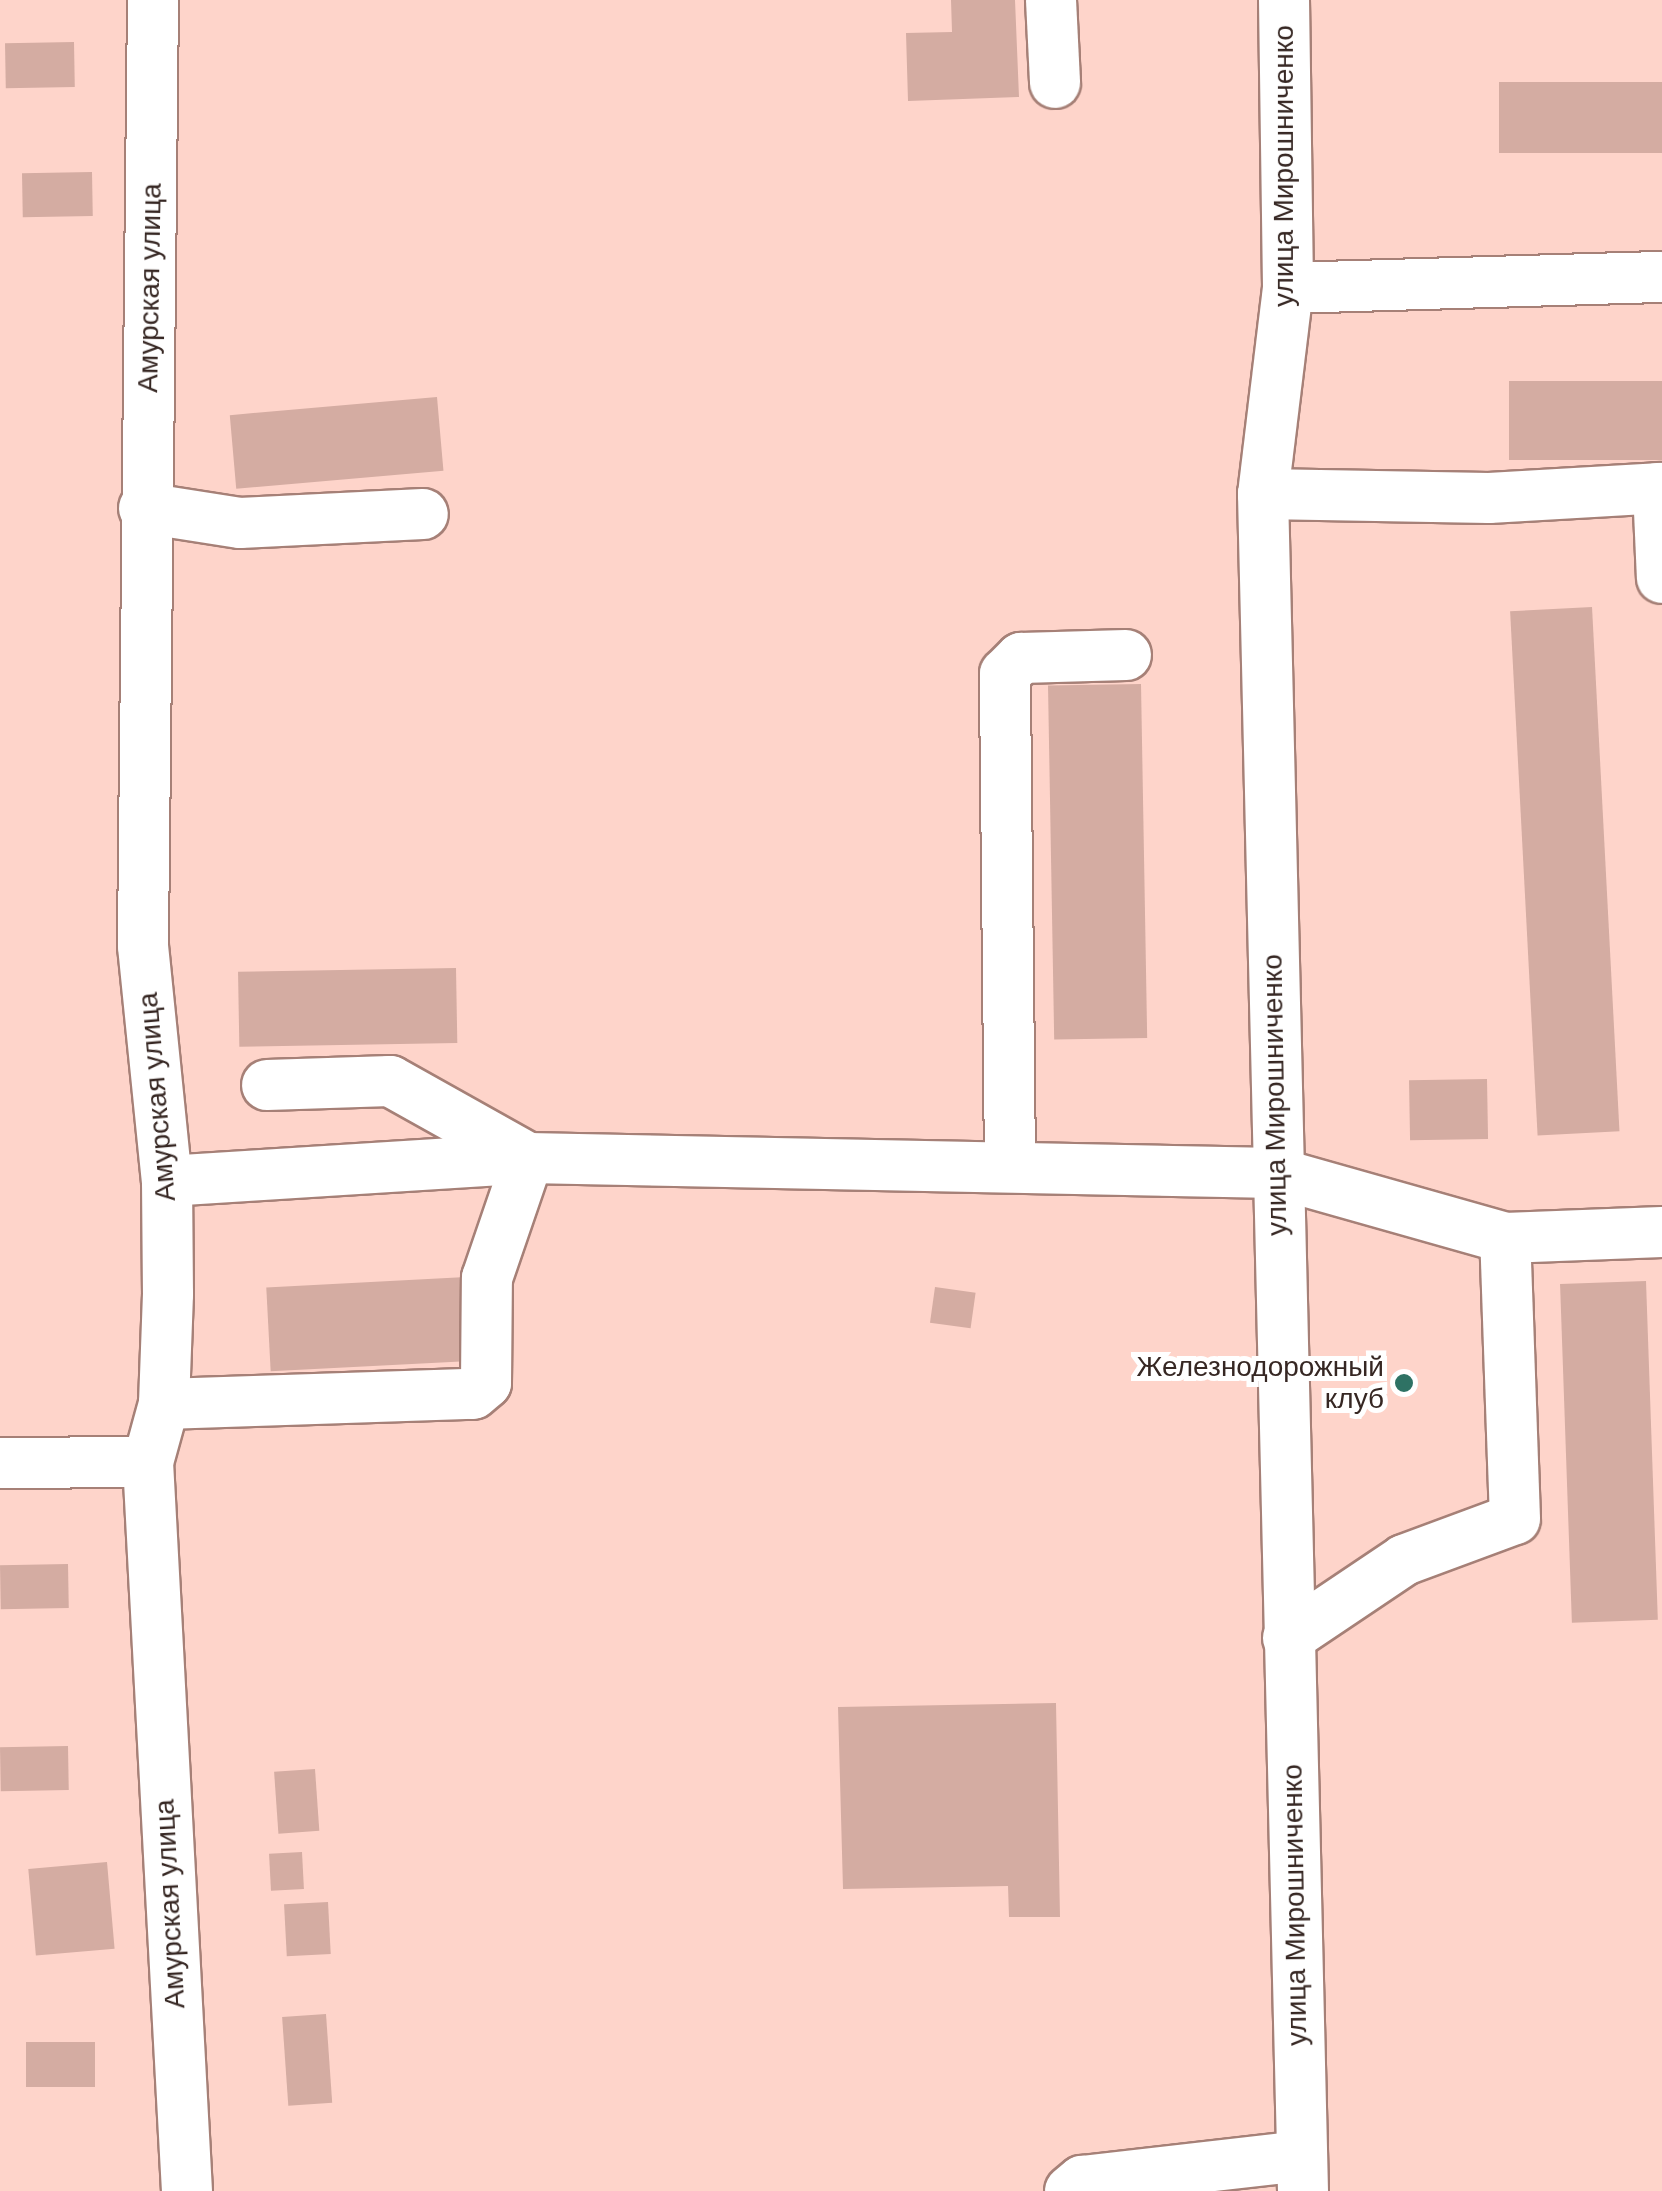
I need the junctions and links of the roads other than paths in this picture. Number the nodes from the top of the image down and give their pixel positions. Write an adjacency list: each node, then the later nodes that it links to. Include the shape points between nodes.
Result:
1 (153, 0): 9 (street, Амурская улица)
2 (1052, 0): 4 (street)
3 (1284, 0): 6 (street, улица Мирошниченко)
4 (1055, 83)
5 (1662, 278): 6 (street)
6 (1288, 288): 8 (street, улица Мирошниченко)
7 (1660, 488): 8 (street, via 1489,498); 11 (street)
8 (1264, 494): 17 (street, улица Мирошниченко)
9 (144, 508): 10 (street, via 240,523); 18 (street, Амурская улица, via 143,946)
10 (422, 514)
11 (1662, 557): 12 (street)
12 (1662, 578)
13 (1126, 655): 16 (street, via 1021,658 1005,674)
14 (268, 1085): 15 (street, via 390,1080)
15 (528, 1158): 16 (street); 18 (street); 21 (street, via 487,1278 486,1383 473,1394)
16 (1010, 1165): 17 (street)
17 (1276, 1173): 20 (street); 24 (street, улица Мирошниченко)
18 (167, 1181): 21 (street, Амурская улица)
19 (1662, 1232): 20 (street)
20 (1506, 1238): 24 (street, via 1515,1519 1404,1560)
21 (164, 1404): 22 (street, Амурская улица)
22 (148, 1462): 23 (street); 26 (street, Амурская улица)
23 (0, 1463)
24 (1288, 1638): 25 (street, улица Мирошниченко)
25 (1302, 2173): 27 (street, via 1082,2181)
26 (187, 2191)
27 (1070, 2191)

